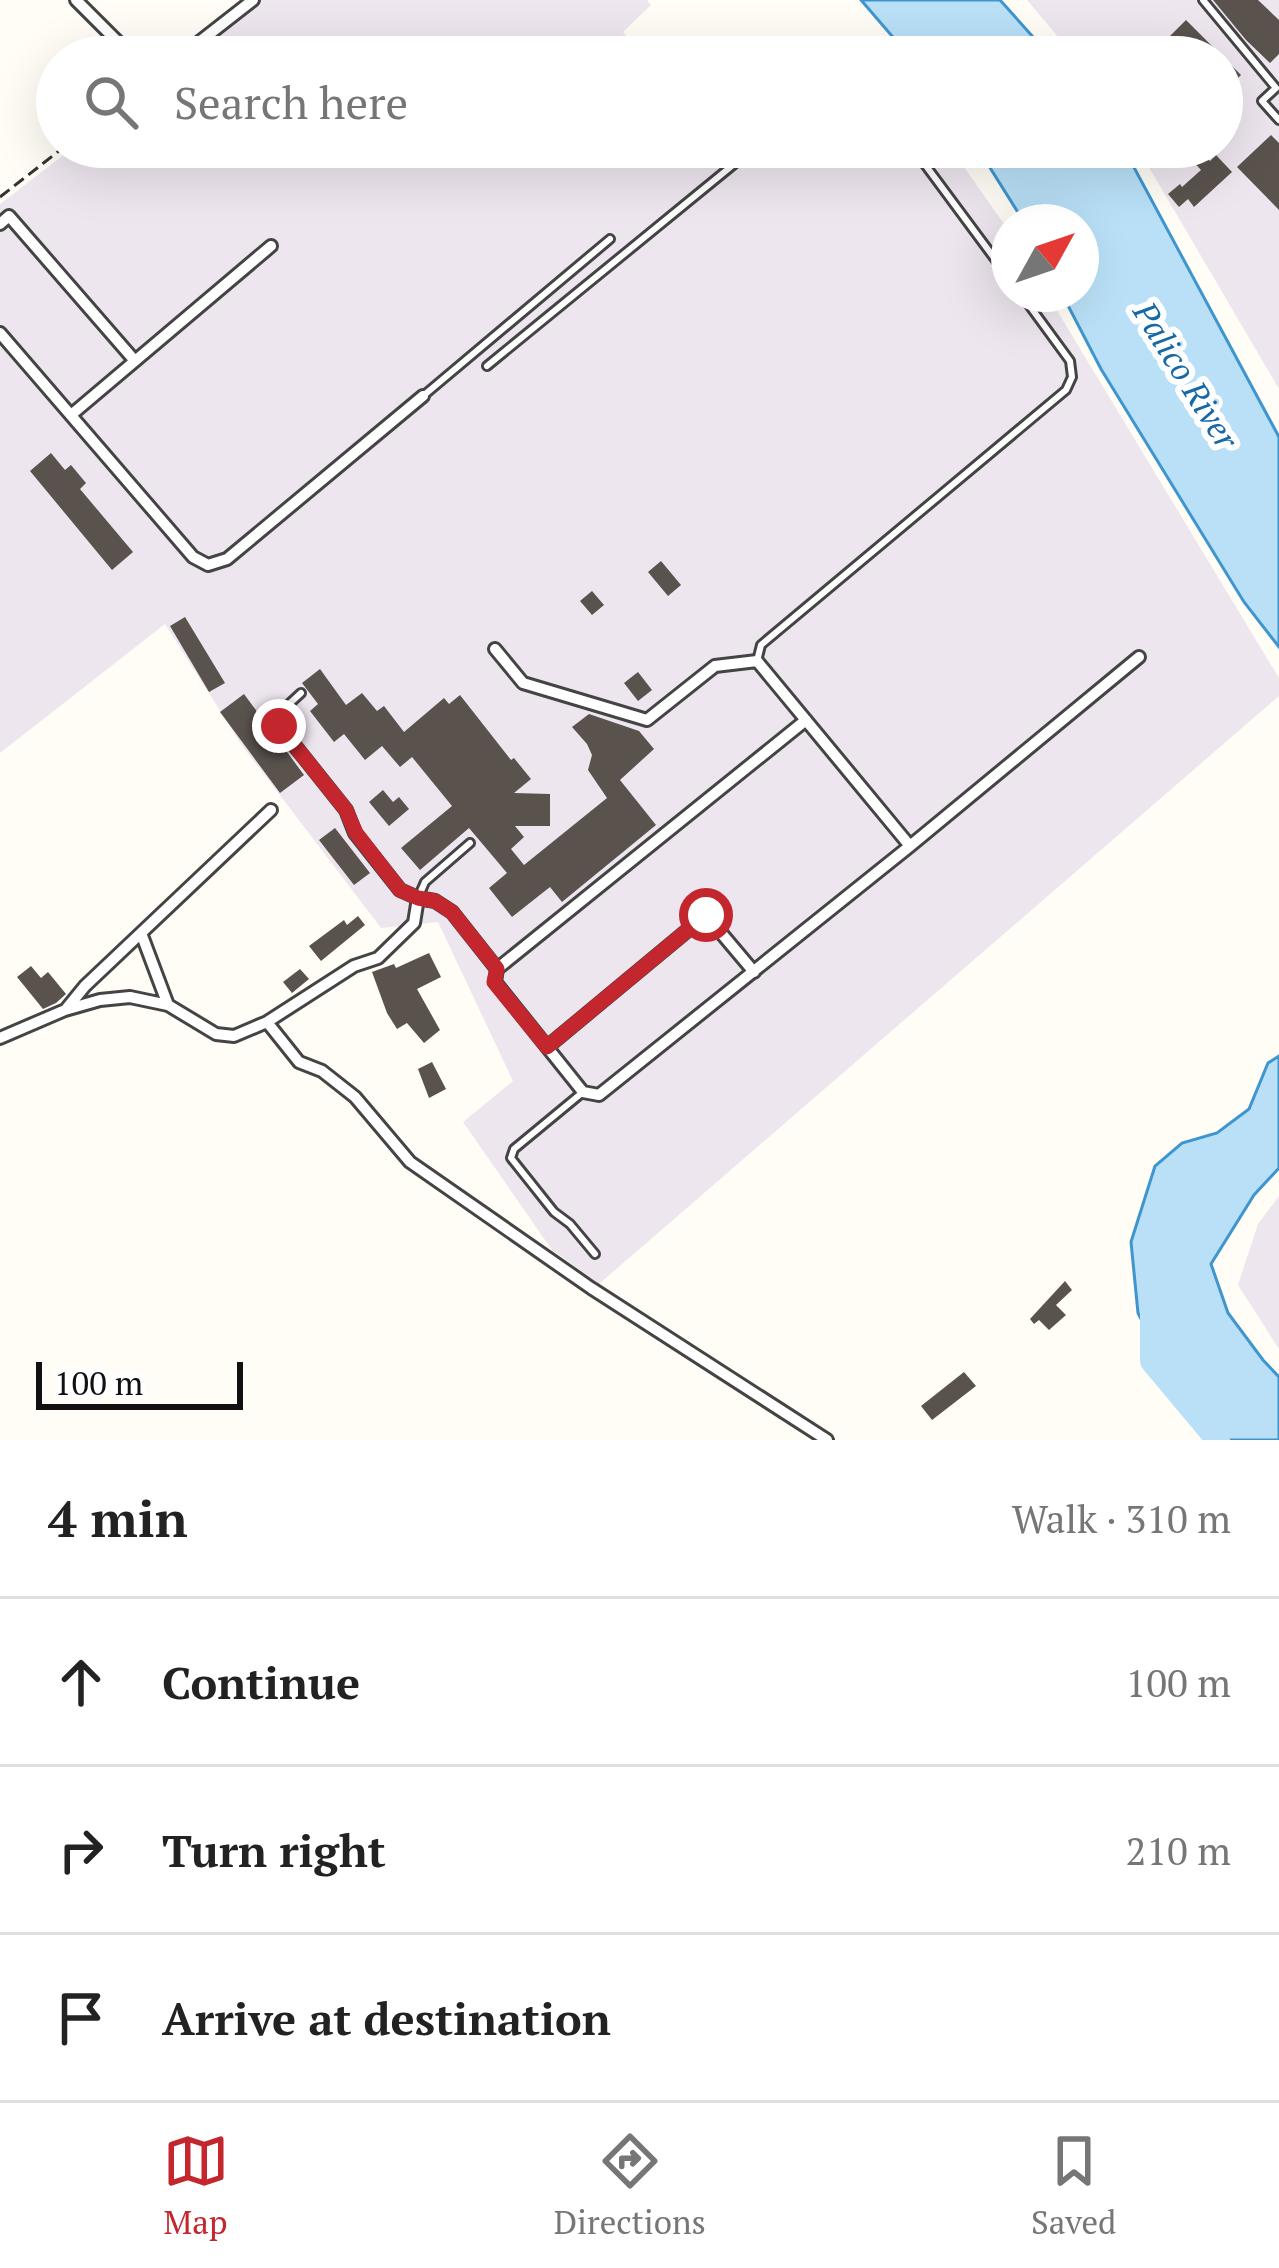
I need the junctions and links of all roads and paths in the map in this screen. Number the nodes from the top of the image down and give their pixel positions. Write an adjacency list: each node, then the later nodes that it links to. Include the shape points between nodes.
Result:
1 (76, 0): 4 (street)
2 (253, 0): 5 (street)
3 (1203, 0): 6 (lane)
4 (112, 36)
5 (207, 36)
6 (1234, 36)
7 (1243, 47): 8 (lane)
8 (1277, 87): 9 (lane, via 1262,101)
9 (1279, 120)
10 (37, 168): 13 (path)
11 (728, 168): 23 (lane)
12 (928, 168): 17 (lane)
13 (0, 197)
14 (0, 224): 22 (street, via 9,217)
15 (610, 239): 24 (lane)
16 (271, 246): 22 (street)
17 (991, 253)
18 (1034, 312): 28 (lane, via 1070,361 1066,390 760,645)
19 (0, 333): 20 (street)
20 (13, 346): 21 (street); 25 (street)
21 (0, 357)
22 (135, 361): 25 (street)
23 (488, 366)
24 (423, 396): 25 (street, via 227,560 208,566)
25 (70, 415)
26 (495, 649): 28 (street, via 524,683 646,720 715,666)
27 (1139, 657): 34 (street)
28 (757, 661): 30 (street)
29 (301, 693): 31 (lane)
30 (806, 720): 34 (street); 37 (street)
31 (279, 726): 35 (street, via 400,890)
32 (271, 811): 36 (street)
33 (470, 844): 35 (lane, via 425,882)
34 (910, 846): 38 (street)
35 (418, 898): 37 (street, via 452,912); 41 (street, via 413,923 378,958)
36 (141, 933): 39 (street); 40 (street)
37 (497, 969): 43 (street, via 494,982)
38 (754, 971): 43 (street, via 706,915); 44 (street, via 599,1095)
39 (168, 1005): 40 (street, via 130,997); 41 (street, via 216,1034 234,1036)
40 (64, 1010): 42 (street)
41 (267, 1022): 46 (street, via 299,1062 355,1096 410,1162)
42 (0, 1038)
43 (547, 1047): 44 (street)
44 (583, 1092): 45 (lane, via 511,1158)
45 (595, 1254)
46 (827, 1440)

